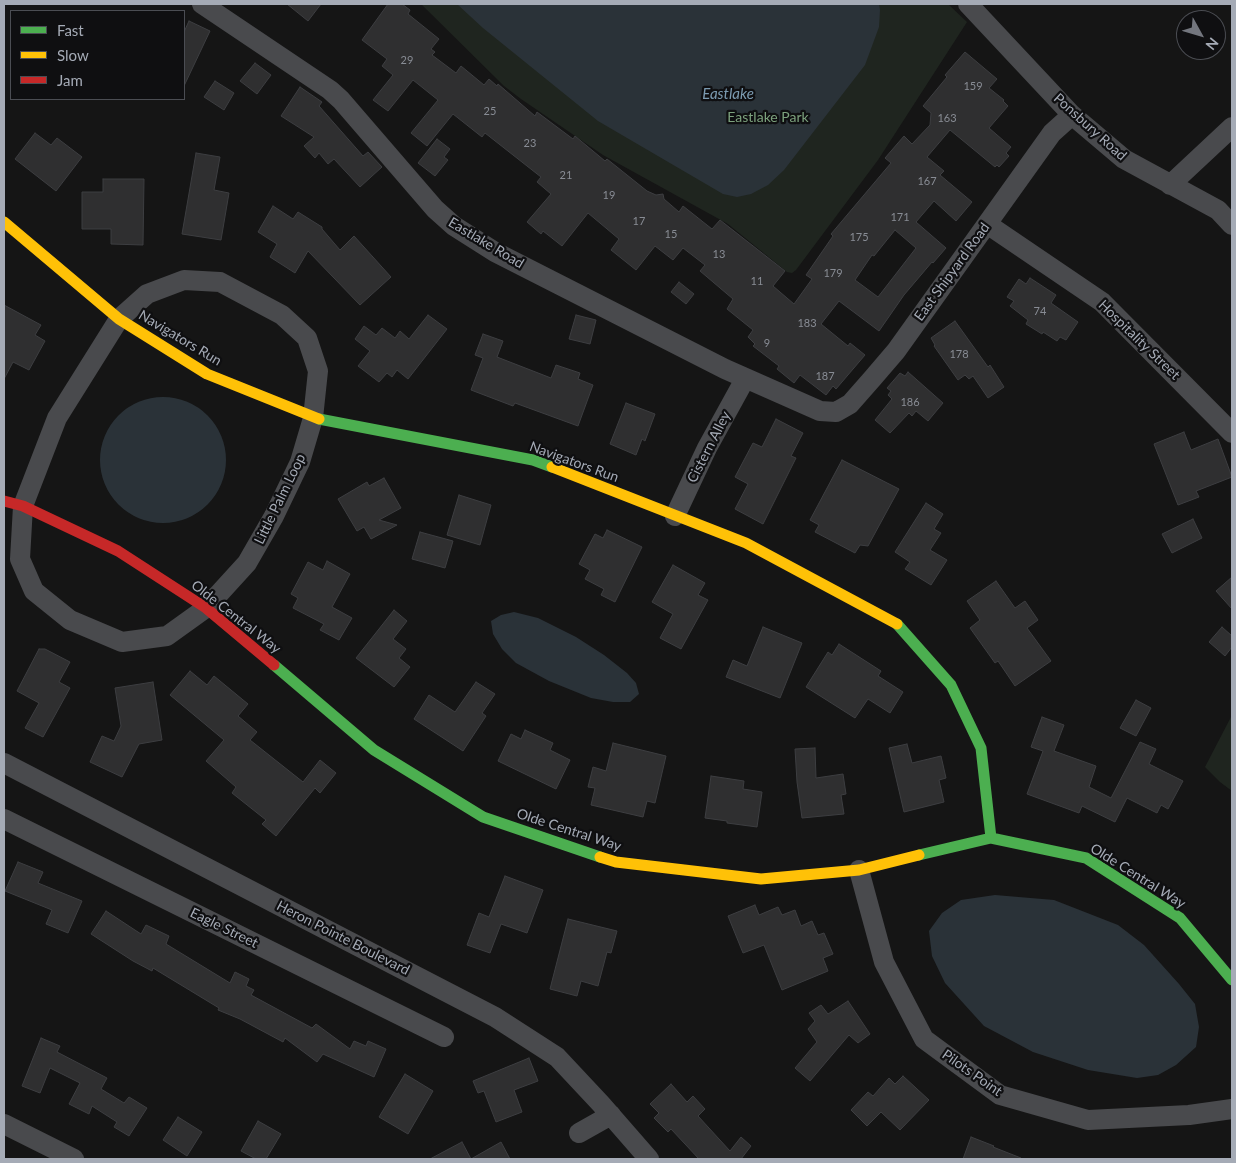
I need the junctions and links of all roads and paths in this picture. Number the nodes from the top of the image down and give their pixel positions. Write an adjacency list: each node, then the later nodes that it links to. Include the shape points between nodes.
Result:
1 (202, 4): 10 (street, Eastlake Road, via 330,90 435,209 454,226 495,252)
2 (980, 8): 3 (street, Ponsbury Road)
3 (1072, 115): 5 (street, Ponsbury Road, via 1124,159); 7 (street, East Shipyard Road, via 1052,133)
4 (1232, 127): 5 (street)
5 (1170, 185): 8 (street, Ponsbury Road, via 1218,210)
6 (4, 222): 9 (street, Navigators Run)
7 (987, 224): 11 (street, East Shipyard Road, via 896,351 850,404 836,412); 13 (street, Hospitality Street, via 1102,302)
8 (1232, 225)
9 (119, 319): 12 (street, Navigators Run, via 207,374); 12 (street, Little Palm Loop, via 147,294 184,280 220,282 282,315 308,338 318,371); 14 (street, Little Palm Loop, via 57,418)
10 (745, 379): 11 (street, Eastlake Road); 15 (street, Cistern Alley)
11 (820, 411)
12 (313, 418): 15 (street, Navigators Run, via 533,460); 16 (street, Little Palm Loop, via 300,462 274,516 247,563)
13 (1232, 433)
14 (13, 503): 16 (street, Olde Central Way, via 118,551); 16 (street, Little Palm Loop, via 20,559 34,592 70,620 122,642 167,636)
15 (675, 516): 19 (street, Navigators Run, via 746,544 895,622 951,685 981,748)
16 (206, 608): 20 (street, Olde Central Way, via 374,750 483,817 616,862 761,879)
17 (4, 763): 24 (street, Heron Pointe Boulevard, via 495,1017 557,1057)
18 (4, 819): 22 (street, Eagle Street)
19 (991, 838): 20 (street, Olde Central Way); 21 (street, Olde Central Way, via 1086,858 1180,918)
20 (859, 870): 23 (street, Pilots Point, via 884,962 924,1039 1000,1095 1088,1120 1188,1115)
21 (1232, 980)
22 (444, 1036)
23 (1232, 1109)
24 (611, 1115): 26 (street); 28 (street, Heron Pointe Boulevard)
25 (4, 1124): 27 (street)
26 (579, 1133)
27 (74, 1159)
28 (649, 1159)

